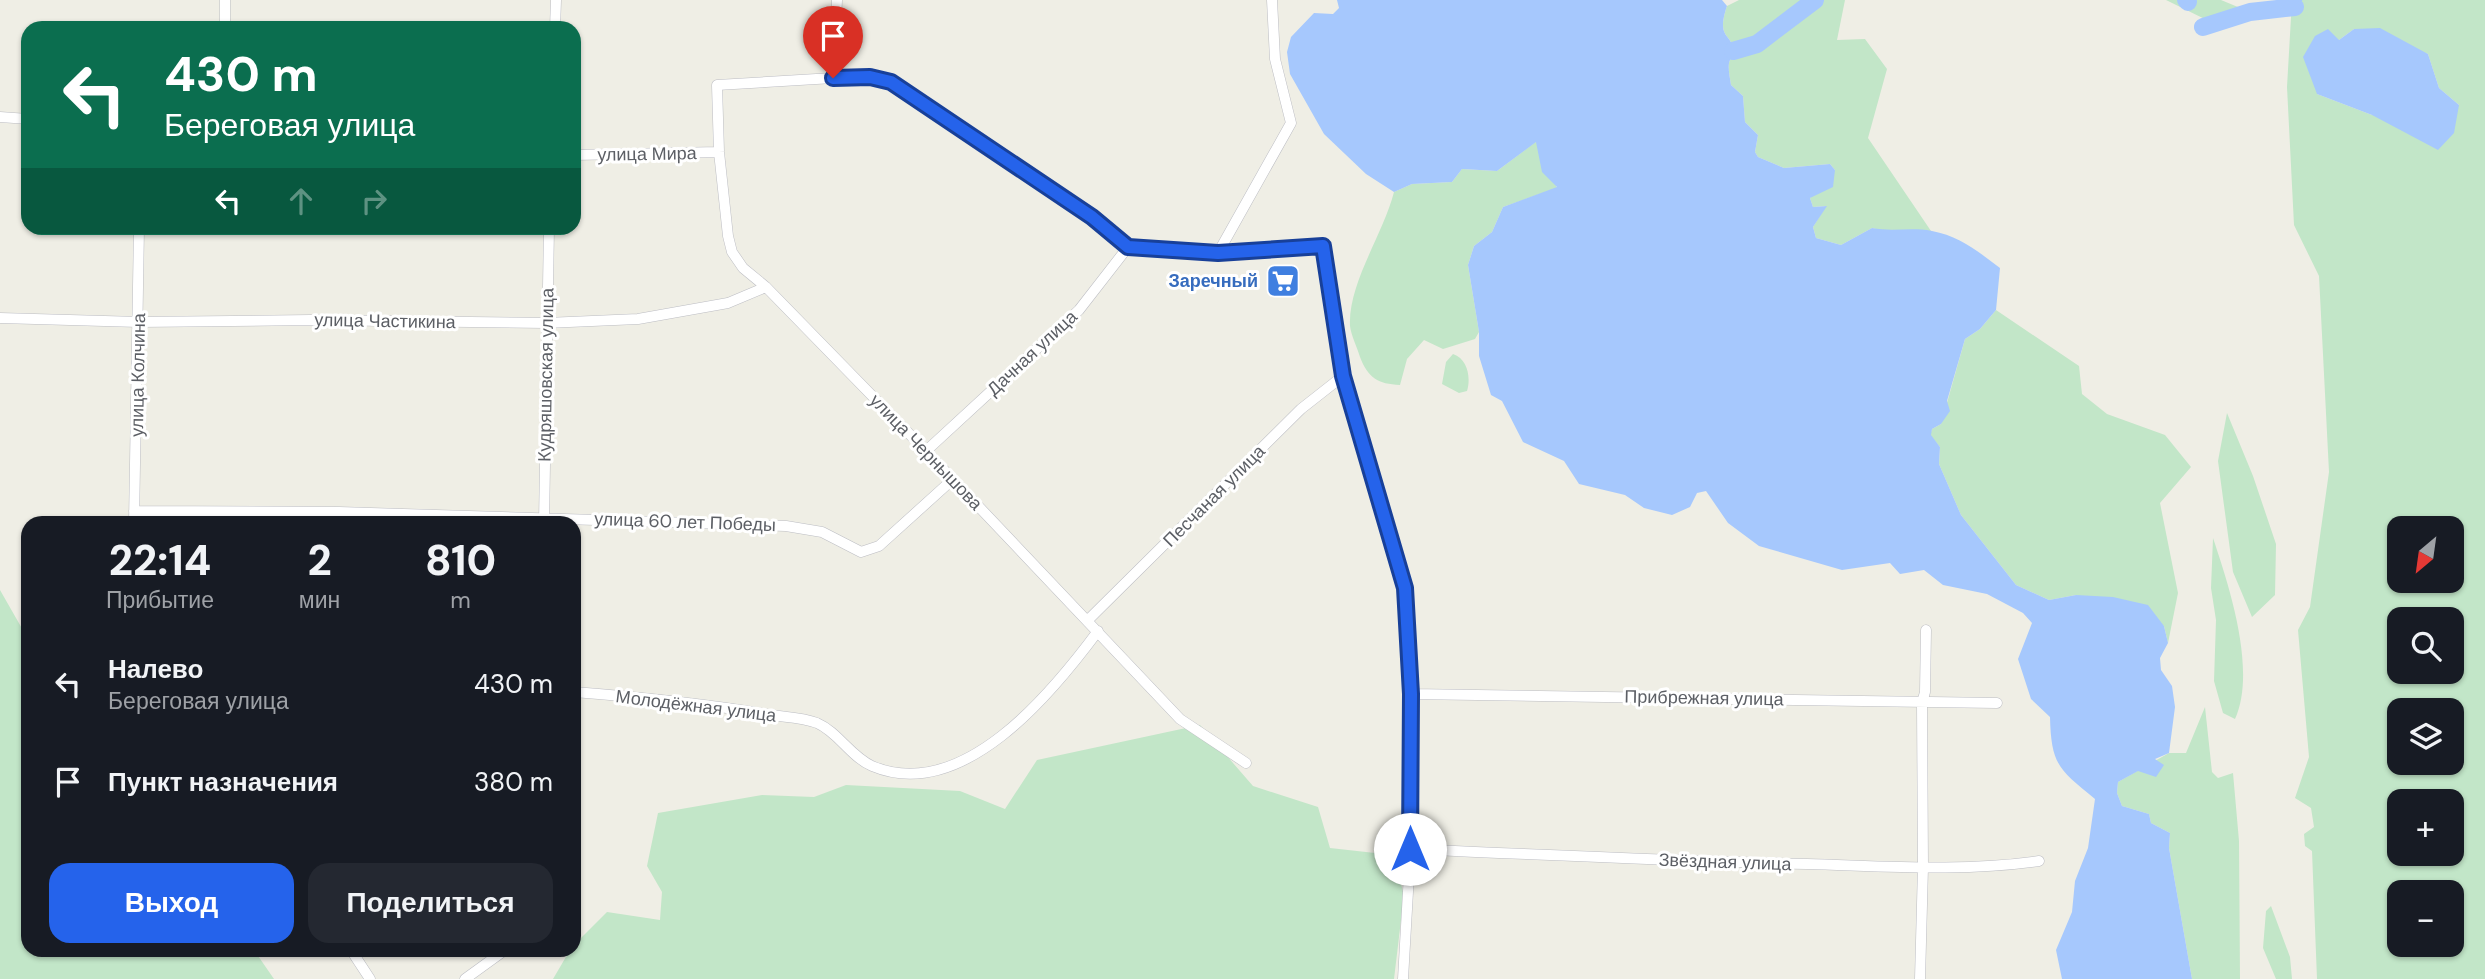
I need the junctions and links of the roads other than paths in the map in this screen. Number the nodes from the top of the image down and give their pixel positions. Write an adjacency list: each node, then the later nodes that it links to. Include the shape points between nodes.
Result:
1 (225, 0): 5 (street)
2 (556, 0): 6 (street)
3 (837, 0): 7 (street)
4 (1272, 0): 15 (street, via 1275,59 1292,123)
5 (225, 21)
6 (555, 21)
7 (833, 78): 10 (street, улица Чернышова, via 717,85); 14 (street, via 870,77 891,82 1092,217)
8 (0, 117): 9 (street)
9 (21, 118)
10 (719, 152): 11 (street, улица Мира); 16 (street, улица Чернышова, via 732,253)
11 (581, 156)
12 (139, 235): 18 (street, улица Колчина)
13 (549, 235): 19 (street, Кудряшовская улица)
14 (1128, 247): 15 (street); 21 (street, Дачная улица, via 1079,310)
15 (1218, 253): 20 (street, via 1323,246)
16 (766, 287): 19 (street, улица Частикина, via 728,303 638,319); 21 (street, улица Чернышова)
17 (0, 318): 18 (street, улица Частикина)
18 (139, 322): 19 (street, улица Частикина); 23 (street, улица Колчина)
19 (546, 323): 26 (street, Кудряшовская улица)
20 (1343, 376): 28 (street, Песчаная улица, via 1301,409); 32 (street, via 1401,569)
21 (926, 451): 22 (street, улица Чернышова)
22 (952, 480): 27 (street, улица 60 лет Победы, via 878,546 861,552 821,532 786,526); 28 (street, улица Чернышова)
23 (134, 511): 24 (street, улица Колчина); 25 (street, улица 60 лет Победы)
24 (134, 516)
25 (362, 516)
26 (544, 516)
27 (581, 521)
28 (1088, 620): 29 (street, улица Чернышова)
29 (1098, 631): 31 (street, Молодёжная улица, via 1063,678 1010,728 986,747 933,771 896,773 871,765 818,724 697,702); 35 (street, улица Чернышова, via 1180,719)
30 (1926, 631): 33 (street)
31 (581, 693)
32 (1411, 694): 33 (street, Прибрежная улица); 36 (street)
33 (1922, 703): 34 (street, Прибрежная улица); 38 (street)
34 (1997, 703)
35 (1246, 763)
36 (1410, 849): 38 (street, Звёздная улица); 43 (street)
37 (2039, 861): 38 (street, Звёздная улица)
38 (1923, 867): 44 (street)
39 (356, 957): 41 (street)
40 (495, 957): 42 (street)
41 (370, 979)
42 (465, 979)
43 (1403, 979)
44 (1920, 979)

